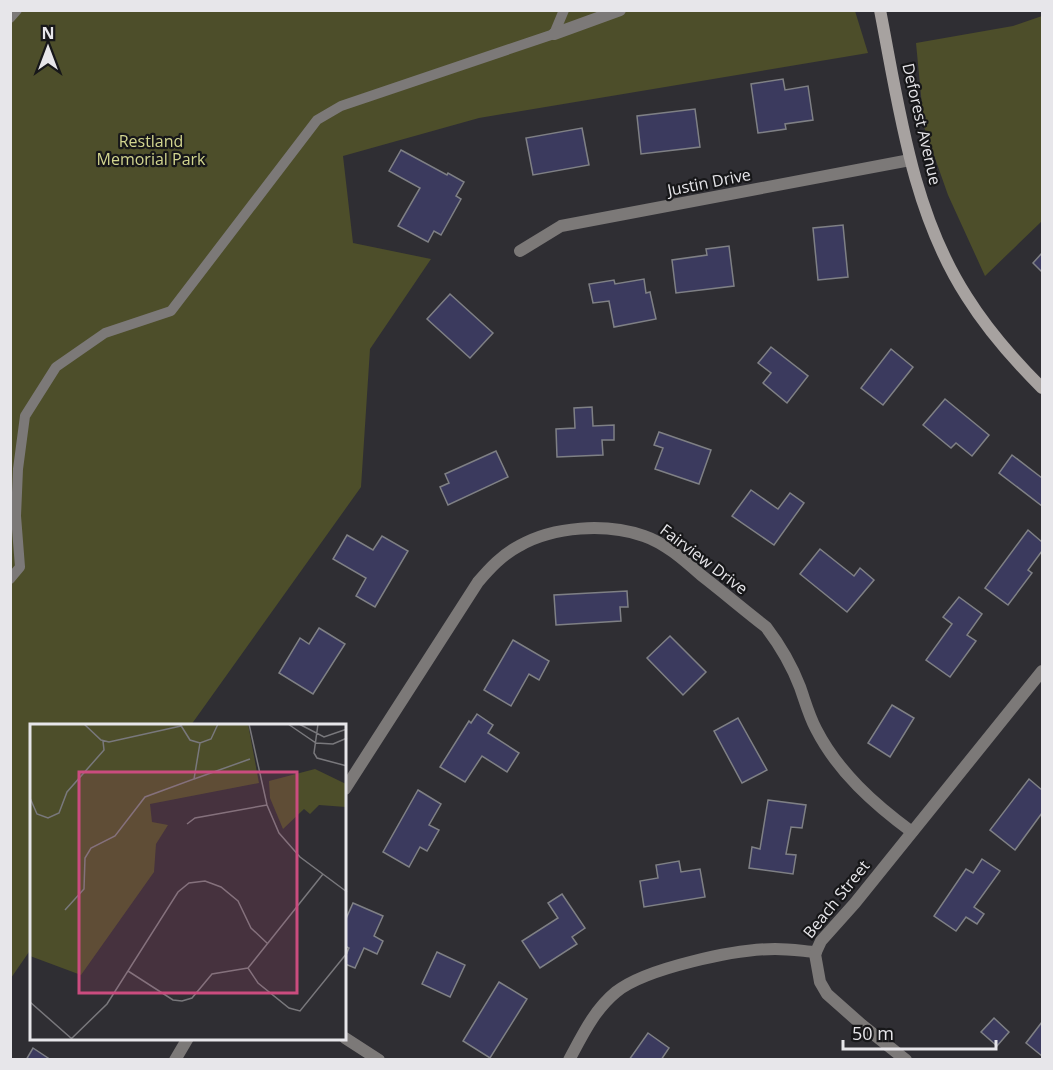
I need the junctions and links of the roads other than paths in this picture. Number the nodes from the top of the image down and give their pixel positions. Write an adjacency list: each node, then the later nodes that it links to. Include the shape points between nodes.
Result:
1 (17, 10): 5 (lane)
2 (564, 10): 6 (lane)
3 (620, 10): 6 (street)
4 (880, 10): 7 (street, Deforest Avenue)
5 (10, 18)
6 (554, 34): 10 (lane, via 341,106 317,120 171,311 105,333 56,367 25,416 16,516 20,567)
7 (910, 160): 8 (street, Justin Drive, via 561,226); 9 (street, Deforest Avenue, via 934,230 966,297)
8 (520, 251)
9 (1042, 388)
10 (10, 579)
11 (1042, 671): 13 (street, Beach Street)
12 (346, 787): 13 (street, Fairview Drive, via 478,582 495,563 518,546 548,535 606,529 645,536 658,543 765,627 798,683 815,728 832,757 881,809)
13 (912, 832): 14 (street, Beach Street)
14 (816, 952): 19 (street, Beach Street, via 773,949 728,955 679,964 644,977 617,991 594,1015); 20 (street, via 820,982 827,994)
15 (346, 1039): 18 (street)
16 (188, 1040): 17 (street)
17 (175, 1059)
18 (379, 1059)
19 (568, 1059)
20 (906, 1059)

